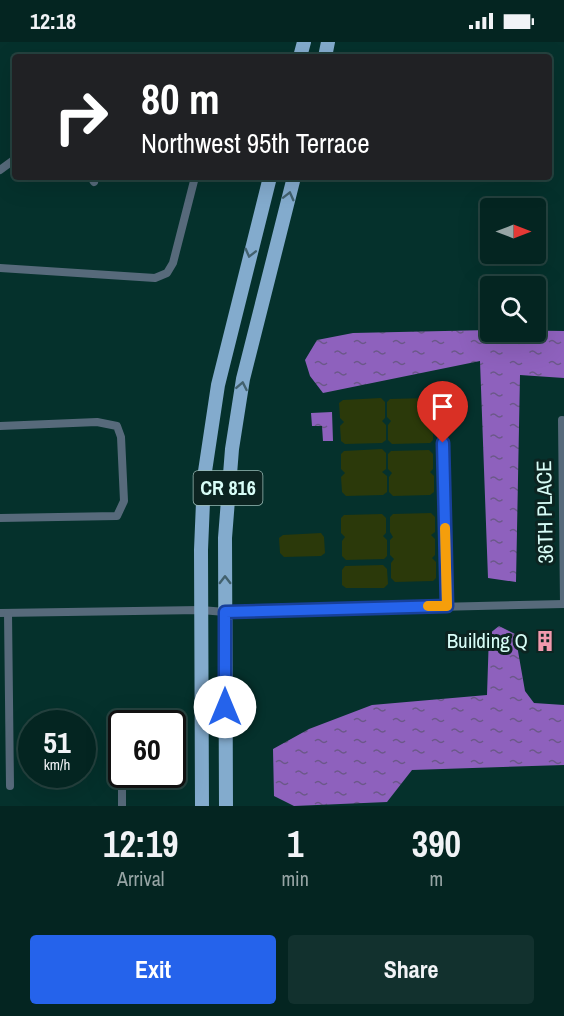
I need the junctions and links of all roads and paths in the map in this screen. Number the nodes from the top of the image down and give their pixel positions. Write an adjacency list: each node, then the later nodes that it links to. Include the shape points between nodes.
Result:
1 (194, 180): 4 (street, via 173,264 167,273 155,278)
2 (269, 180): 11 (main road, CR 816, one-way to 11, via 210,429 202,515)
3 (293, 180): 12 (main road, CR 816, one-way to 3, via 227,495 238,404)
4 (0, 268)
5 (562, 420): 9 (street, 36TH PLACE)
6 (442, 423): 10 (street)
7 (0, 426): 8 (street, via 97,422 117,426 124,501 117,516)
8 (0, 518)
9 (564, 604): 10 (street)
10 (447, 606): 12 (street)
11 (201, 610): 12 (street); 13 (street); 17 (main road, CR 816)
12 (225, 612): 18 (main road, CR 816)
13 (4, 613): 14 (street)
14 (10, 786)
15 (122, 788): 16 (street)
16 (122, 806)
17 (202, 806)
18 (226, 806)

